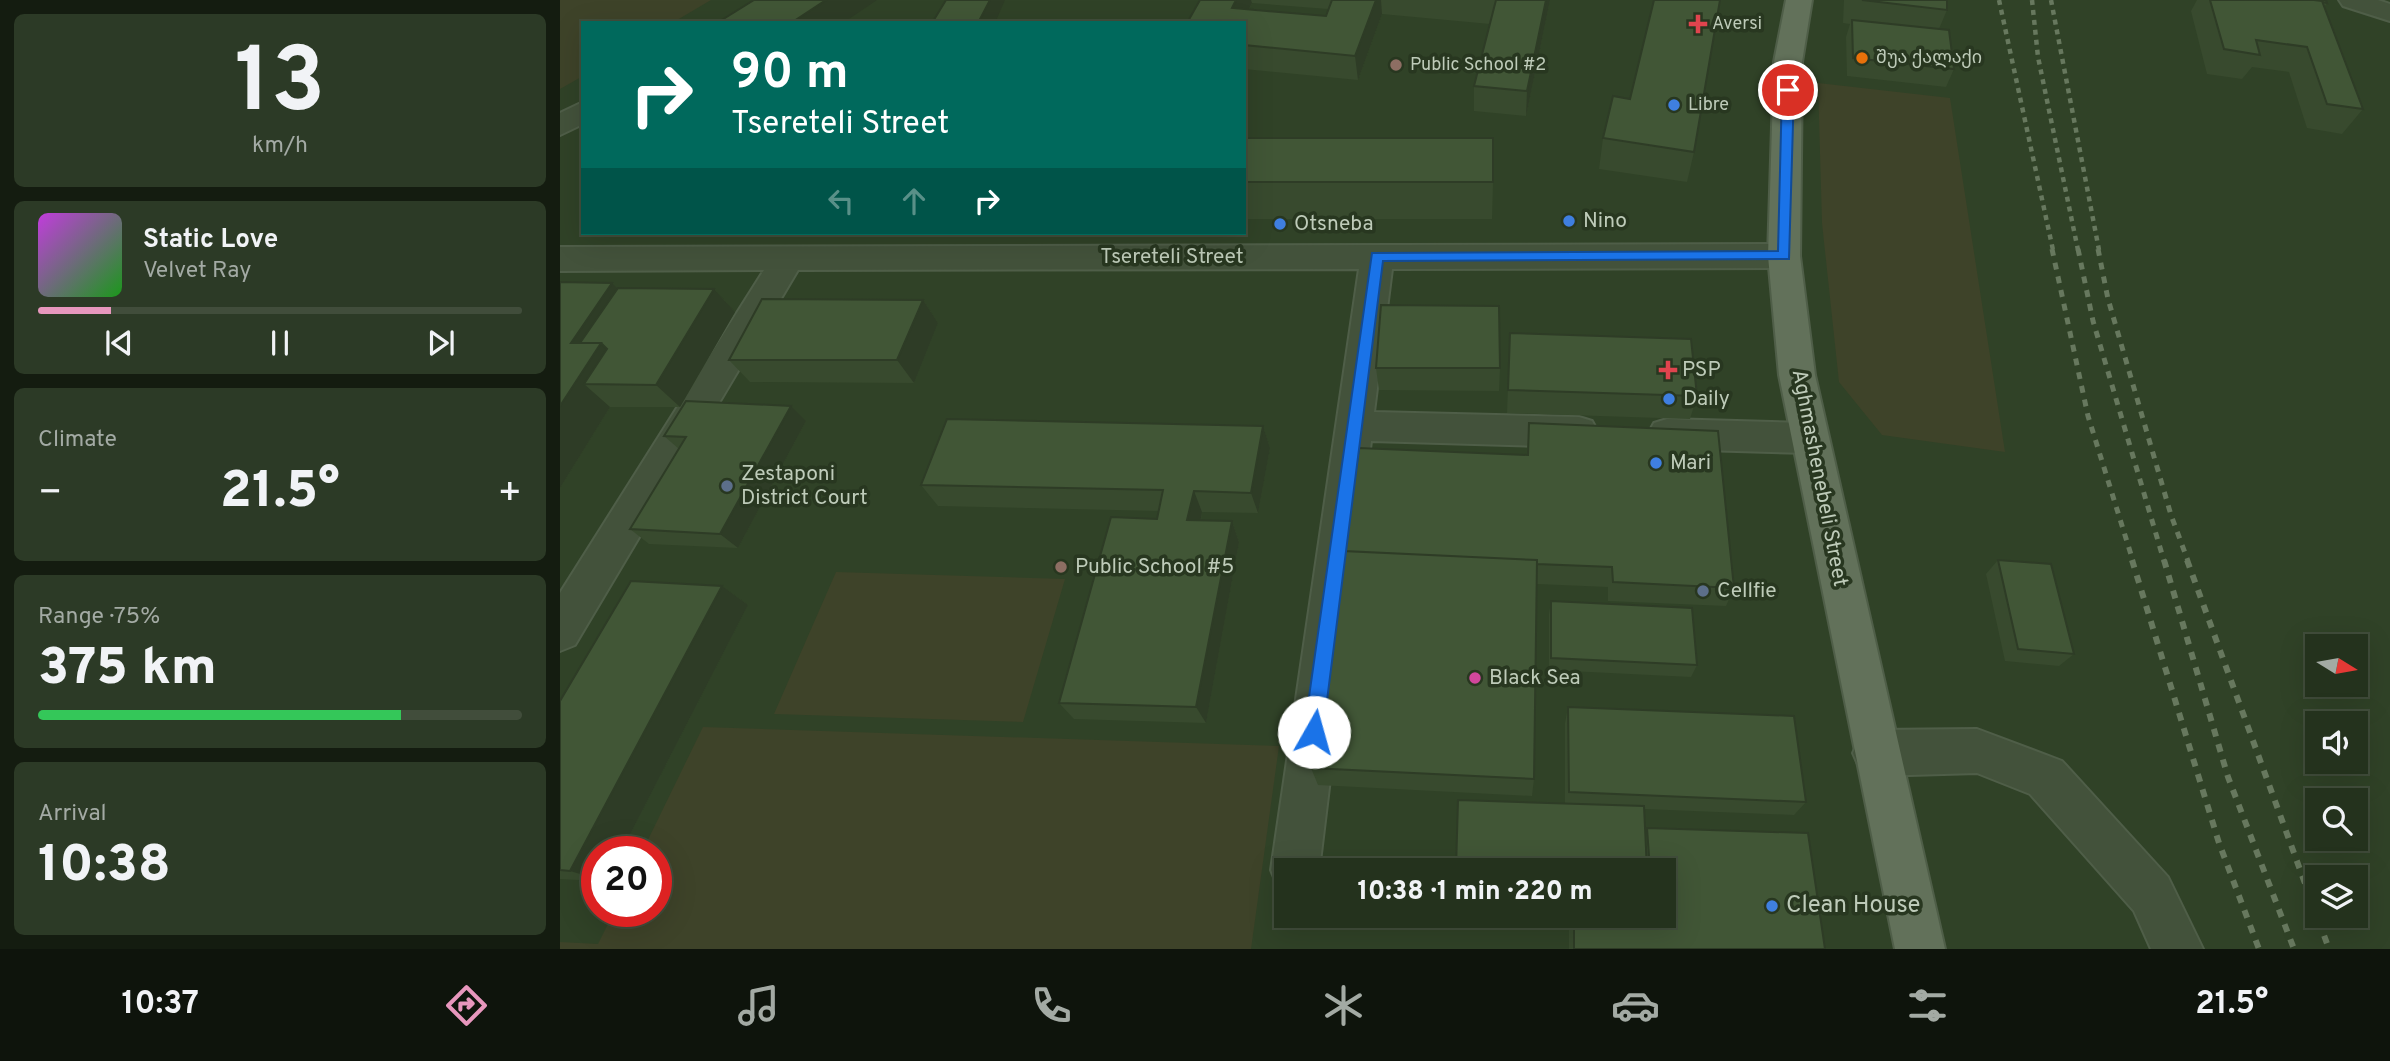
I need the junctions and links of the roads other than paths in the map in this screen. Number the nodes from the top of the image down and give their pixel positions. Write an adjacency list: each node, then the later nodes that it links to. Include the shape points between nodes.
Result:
1 (1799, 0): 6 (main road, Aghmashenebeli Street, via 1788,62)
2 (2352, 0): 3 (street)
3 (2390, 13)
4 (581, 112): 5 (street)
5 (560, 126)
6 (1784, 256): 7 (street, Tsereteli Street); 11 (main road, Aghmashenebeli Street)
7 (1377, 257): 8 (street, Tsereteli Street); 10 (street)
8 (789, 258): 9 (street, Tsereteli Street); 12 (street)
9 (560, 259)
10 (1354, 426): 11 (street); 14 (street)
11 (1808, 438): 13 (main road, Aghmashenebeli Street)
12 (560, 631)
13 (1876, 753): 15 (main road, Aghmashenebeli Street); 16 (street, via 1977,751 2046,777 2151,894)
14 (1297, 858)
15 (1920, 949)
16 (2178, 949)

